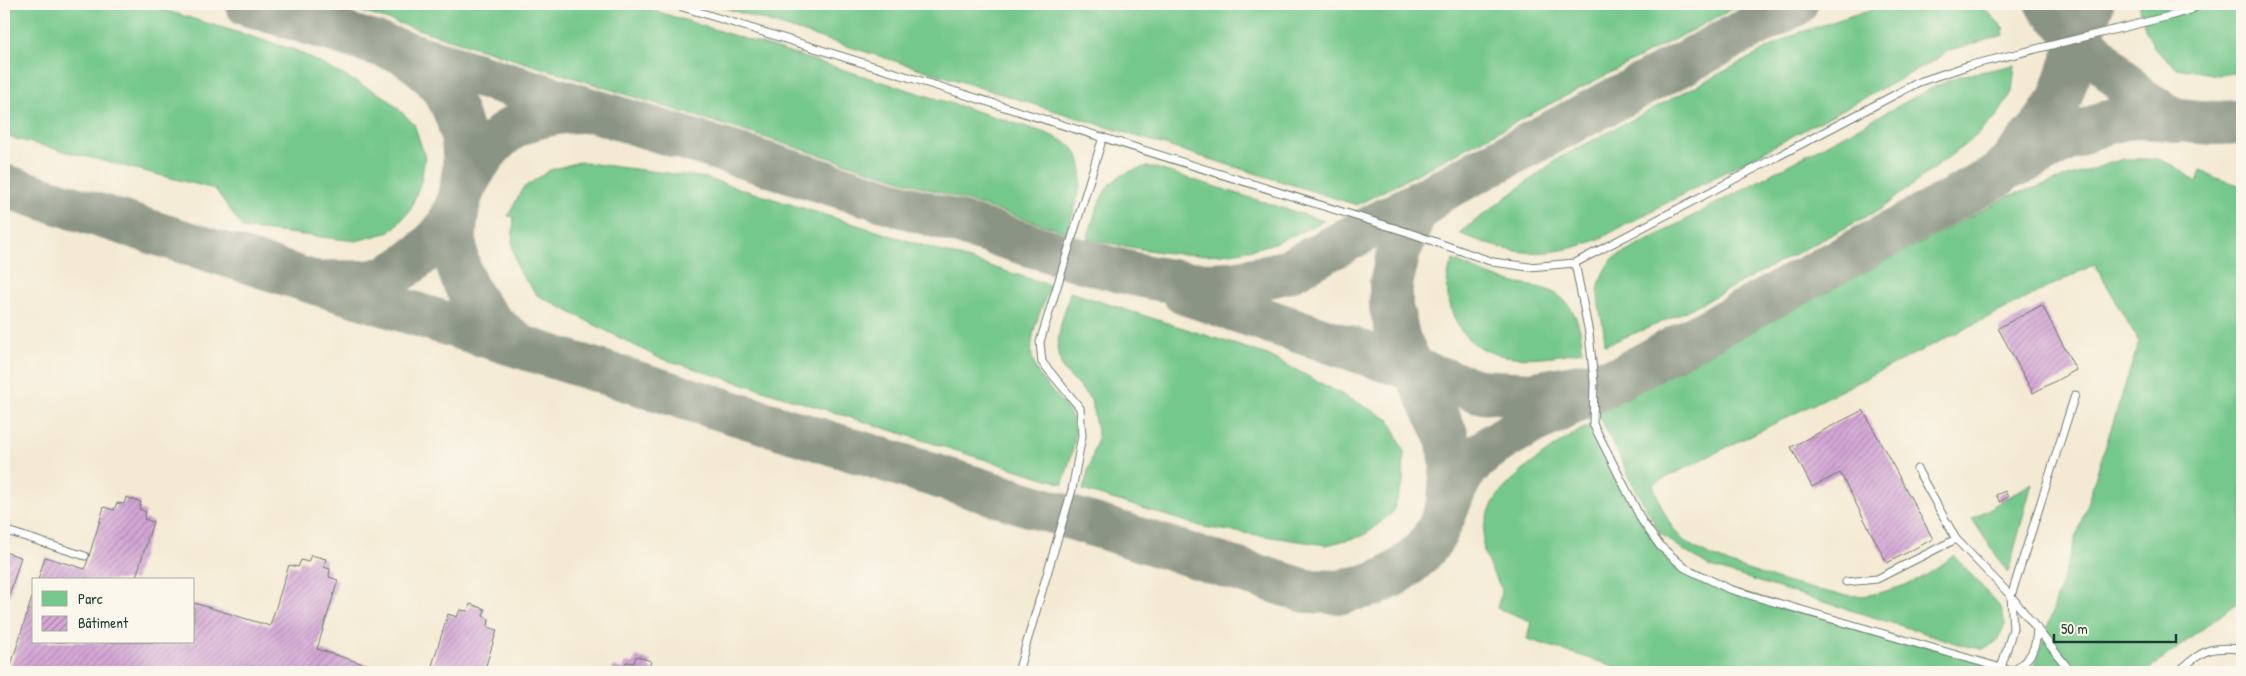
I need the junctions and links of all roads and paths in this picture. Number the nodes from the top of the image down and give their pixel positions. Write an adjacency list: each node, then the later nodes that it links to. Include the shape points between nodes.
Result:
1 (674, 4): 3 (lane)
2 (2201, 4): 4 (lane, via 2170,16 1966,66 1919,82)
3 (1103, 137): 4 (lane, via 1439,242 1493,262 1529,267); 15 (lane, via 1040,342 1042,362 1080,408 1082,436 1072,490)
4 (1575, 263): 14 (lane, via 1589,333 1594,382 1593,424 1642,521 1660,546 1685,568 1729,589)
5 (2075, 395): 11 (lane)
6 (1917, 469): 8 (lane)
7 (4, 530): 9 (lane)
8 (1956, 539): 10 (lane, via 1876,579); 11 (lane)
9 (85, 556)
10 (1846, 582)
11 (2011, 596): 12 (lane); 14 (lane, via 2012,629)
12 (2037, 628): 16 (lane, via 2036,645 2030,658); 17 (lane)
13 (2242, 649): 18 (lane, via 2219,647 2202,652)
14 (2001, 668): 16 (lane)
15 (1018, 672)
16 (2014, 672)
17 (2071, 672)
18 (2178, 672)

